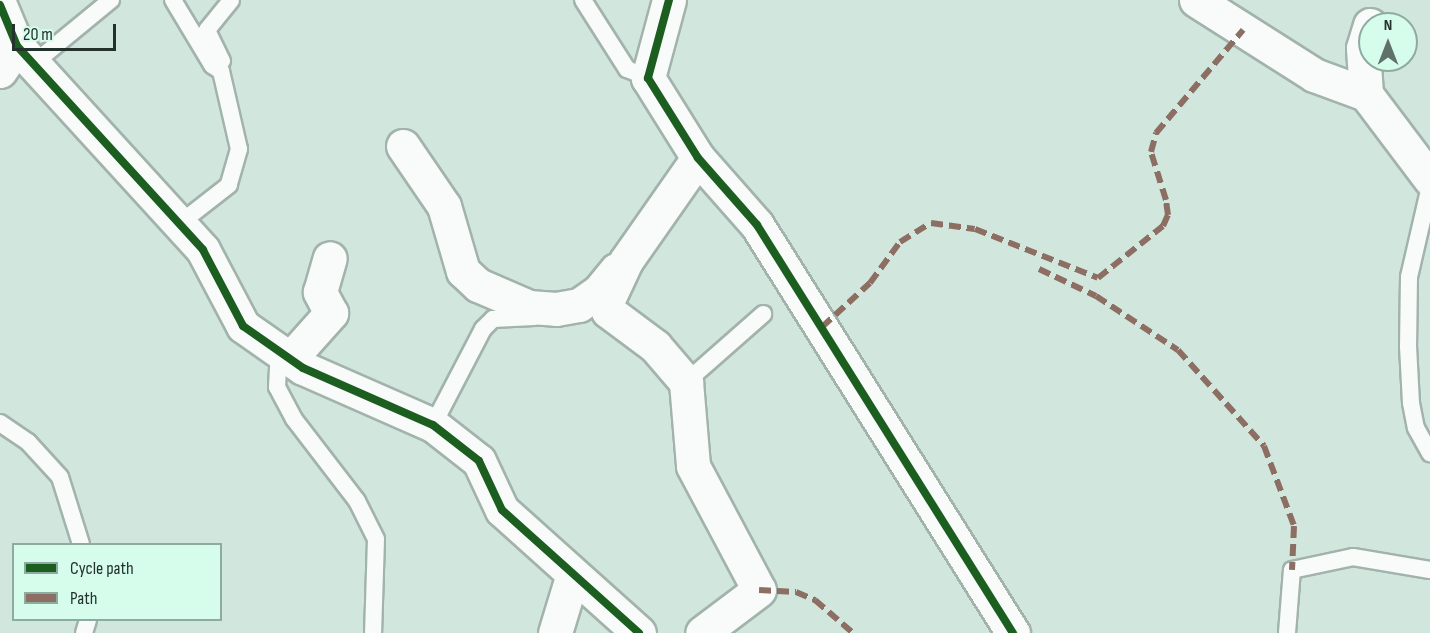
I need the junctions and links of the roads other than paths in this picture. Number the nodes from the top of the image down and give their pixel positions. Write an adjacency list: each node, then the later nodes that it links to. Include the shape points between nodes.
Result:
1 (111, 0): 8 (lane)
2 (173, 0): 9 (lane, via 212,65)
3 (231, 0): 9 (lane, via 207,30 222,60)
4 (583, 0): 11 (lane, via 627,69)
5 (669, 0): 11 (street)
6 (1196, 0): 12 (street, via 1314,75)
7 (0, 5): 8 (street)
8 (17, 61): 17 (street)
9 (221, 71): 17 (lane, via 238,149 229,185)
10 (1365, 72): 12 (street)
11 (648, 78): 14 (street)
12 (1366, 94): 15 (street)
13 (403, 146): 20 (street, via 444,206 463,271 478,285 498,295 529,307)
14 (698, 158): 19 (street); 34 (street, via 757,225)
15 (1430, 179)
16 (1430, 186): 26 (lane, via 1409,277 1408,345 1416,428)
17 (179, 224): 22 (street, via 203,250 243,326)
18 (330, 258): 22 (street, via 321,292 331,314)
19 (626, 261): 20 (street, via 599,291 579,305); 23 (street, via 606,304 608,311 655,345)
20 (556, 309): 25 (lane, via 551,317 493,319)
21 (763, 314): 23 (lane)
22 (287, 357): 25 (street); 30 (lane, via 278,368 277,387 294,419 357,501 376,539)
23 (686, 382): 33 (street, via 693,466 759,590)
24 (0, 423): 27 (lane, via 28,442 60,477)
25 (433, 425): 29 (street, via 479,461 502,510)
26 (1430, 453)
27 (81, 543)
28 (1430, 570): 35 (lane, via 1353,557 1292,570)
29 (572, 577): 31 (street); 32 (street)
30 (373, 633)
31 (555, 633)
32 (639, 633)
33 (702, 633)
34 (1013, 633)
35 (1287, 633)

